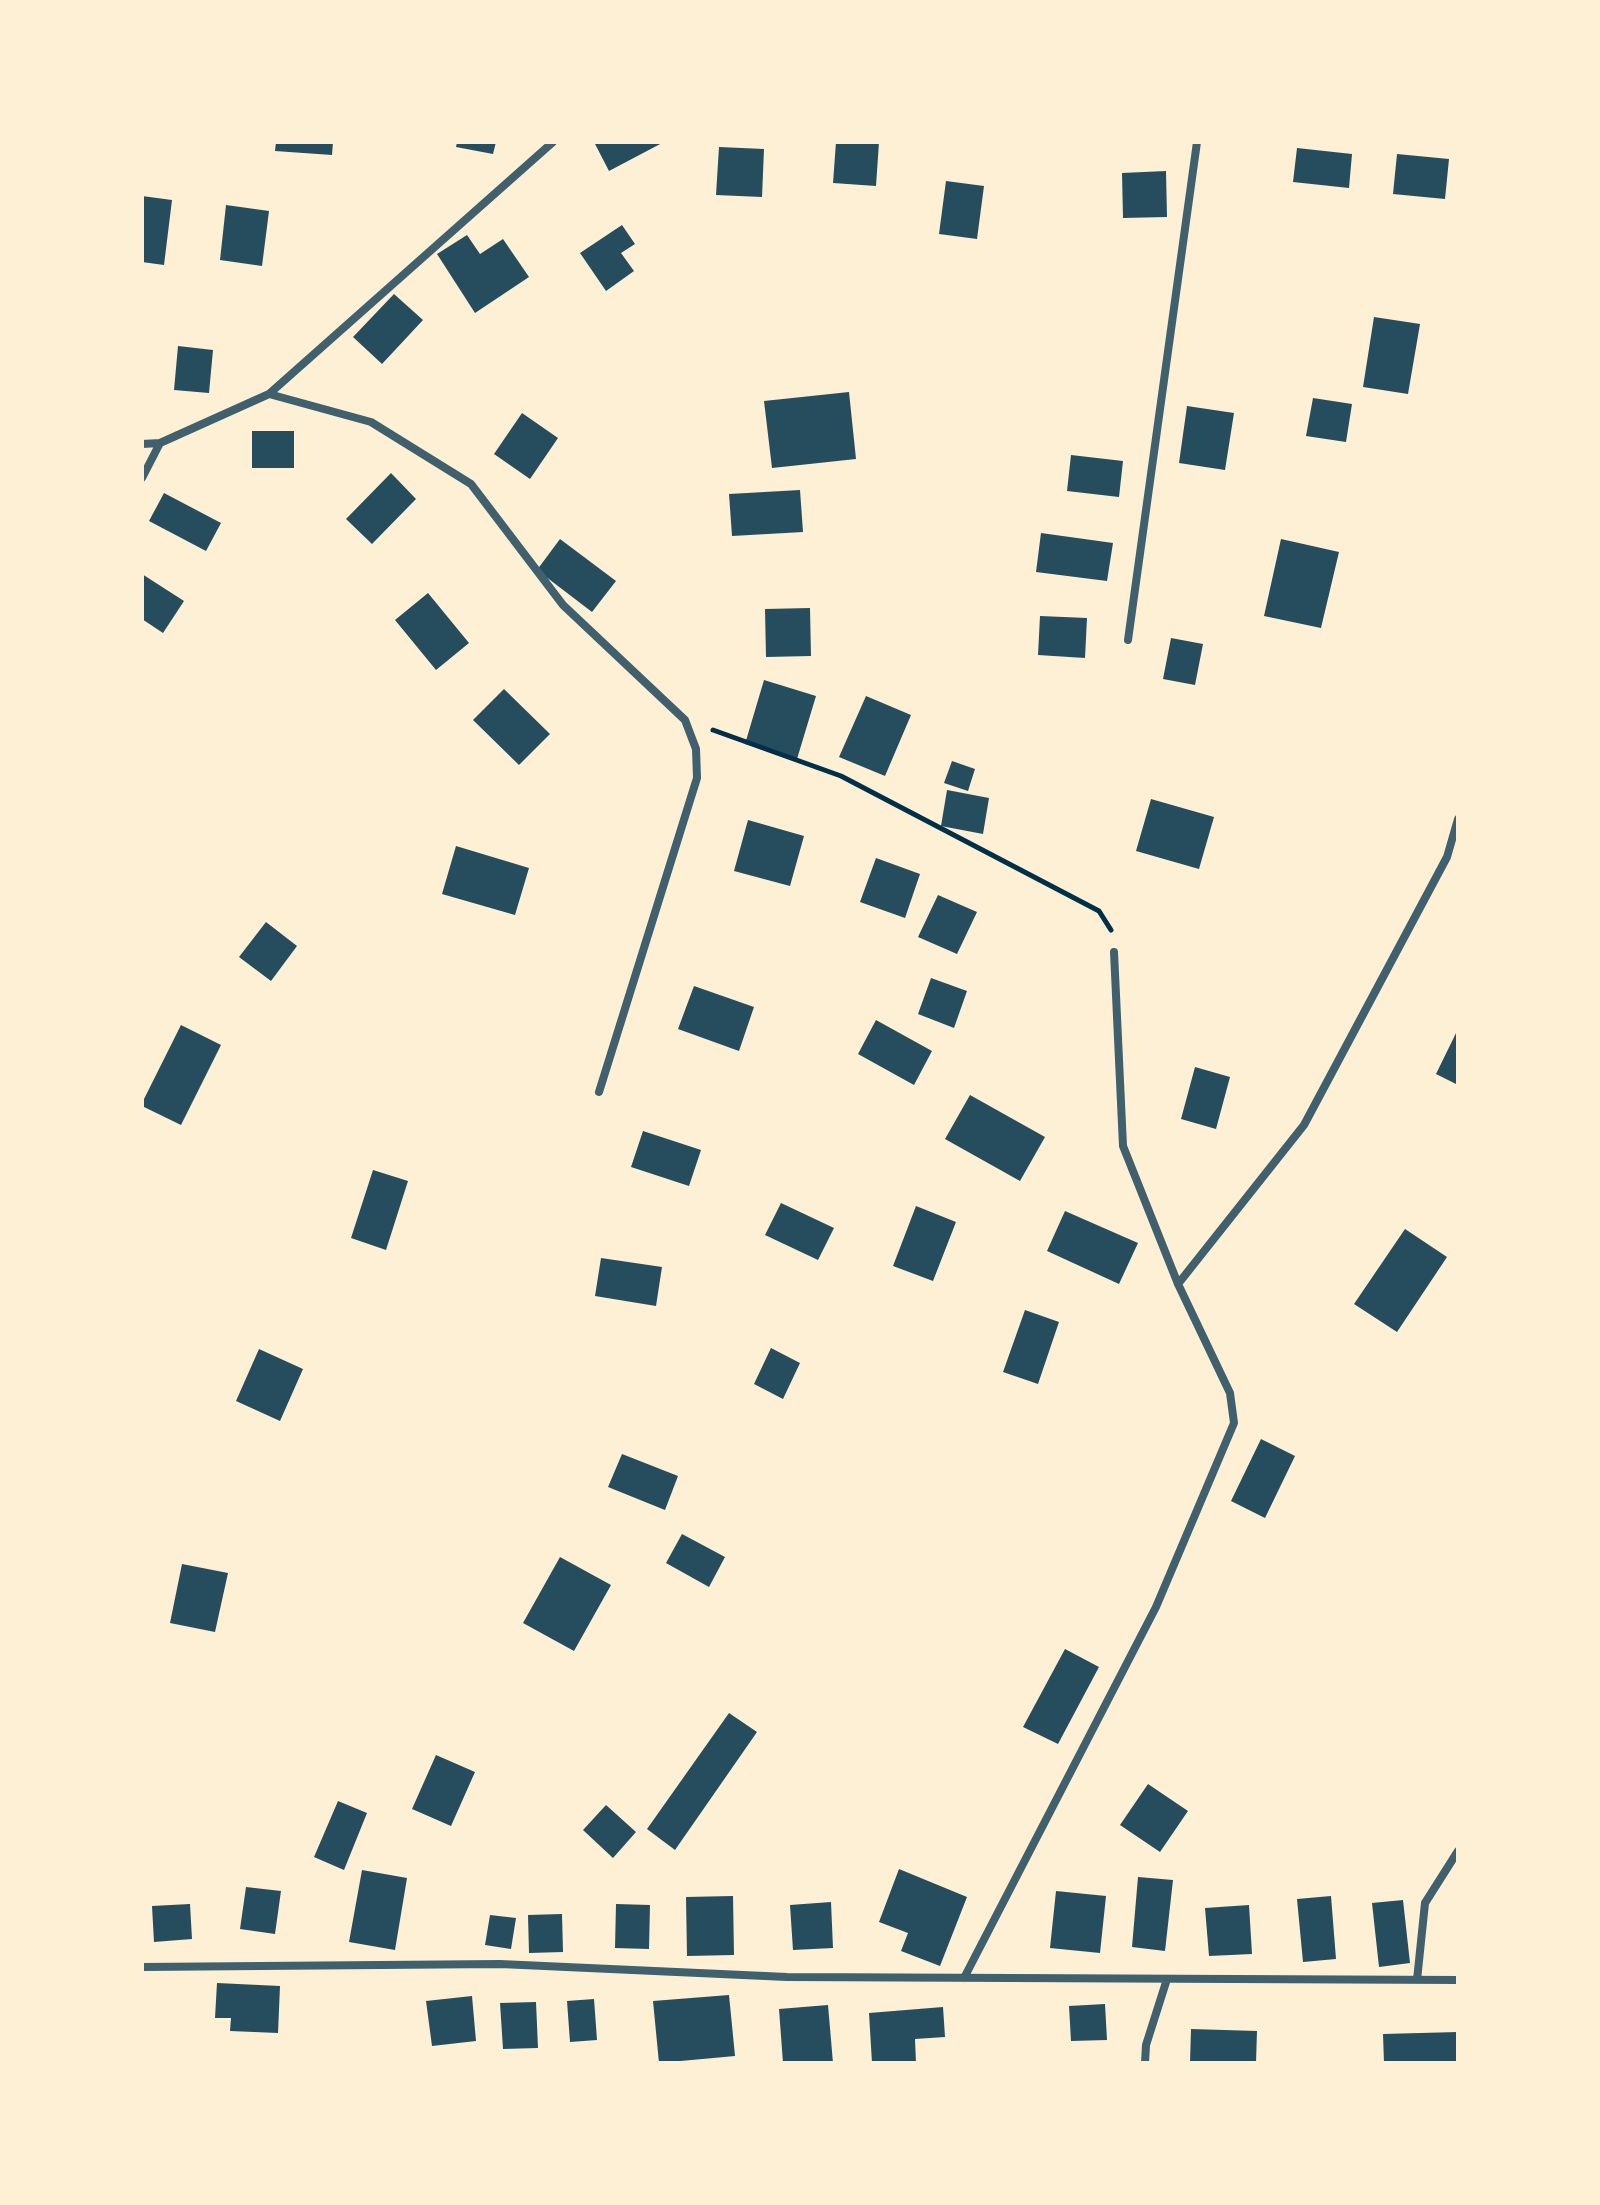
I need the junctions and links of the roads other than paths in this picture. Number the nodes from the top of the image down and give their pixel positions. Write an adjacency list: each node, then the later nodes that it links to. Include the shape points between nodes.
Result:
1 (553, 142): 3 (street)
2 (1197, 142): 7 (street)
3 (269, 394): 4 (street); 10 (street, via 371,422 471,484 563,605 685,720 696,749 697,778)
4 (160, 443): 5 (street); 6 (street)
5 (142, 444)
6 (142, 478)
7 (1128, 640)
8 (1458, 819): 11 (street, via 1447,857 1304,1125)
9 (1114, 952): 11 (street, via 1123,1146)
10 (599, 1092)
11 (1178, 1284): 14 (street, via 1230,1393 1234,1423 1156,1607)
12 (1458, 1851): 16 (street, via 1425,1903)
13 (142, 1967): 14 (street, via 500,1964 787,1977)
14 (964, 1978): 15 (street)
15 (1167, 1979): 16 (street); 18 (street)
16 (1417, 1980): 17 (street)
17 (1458, 1980)
18 (1145, 2063)

